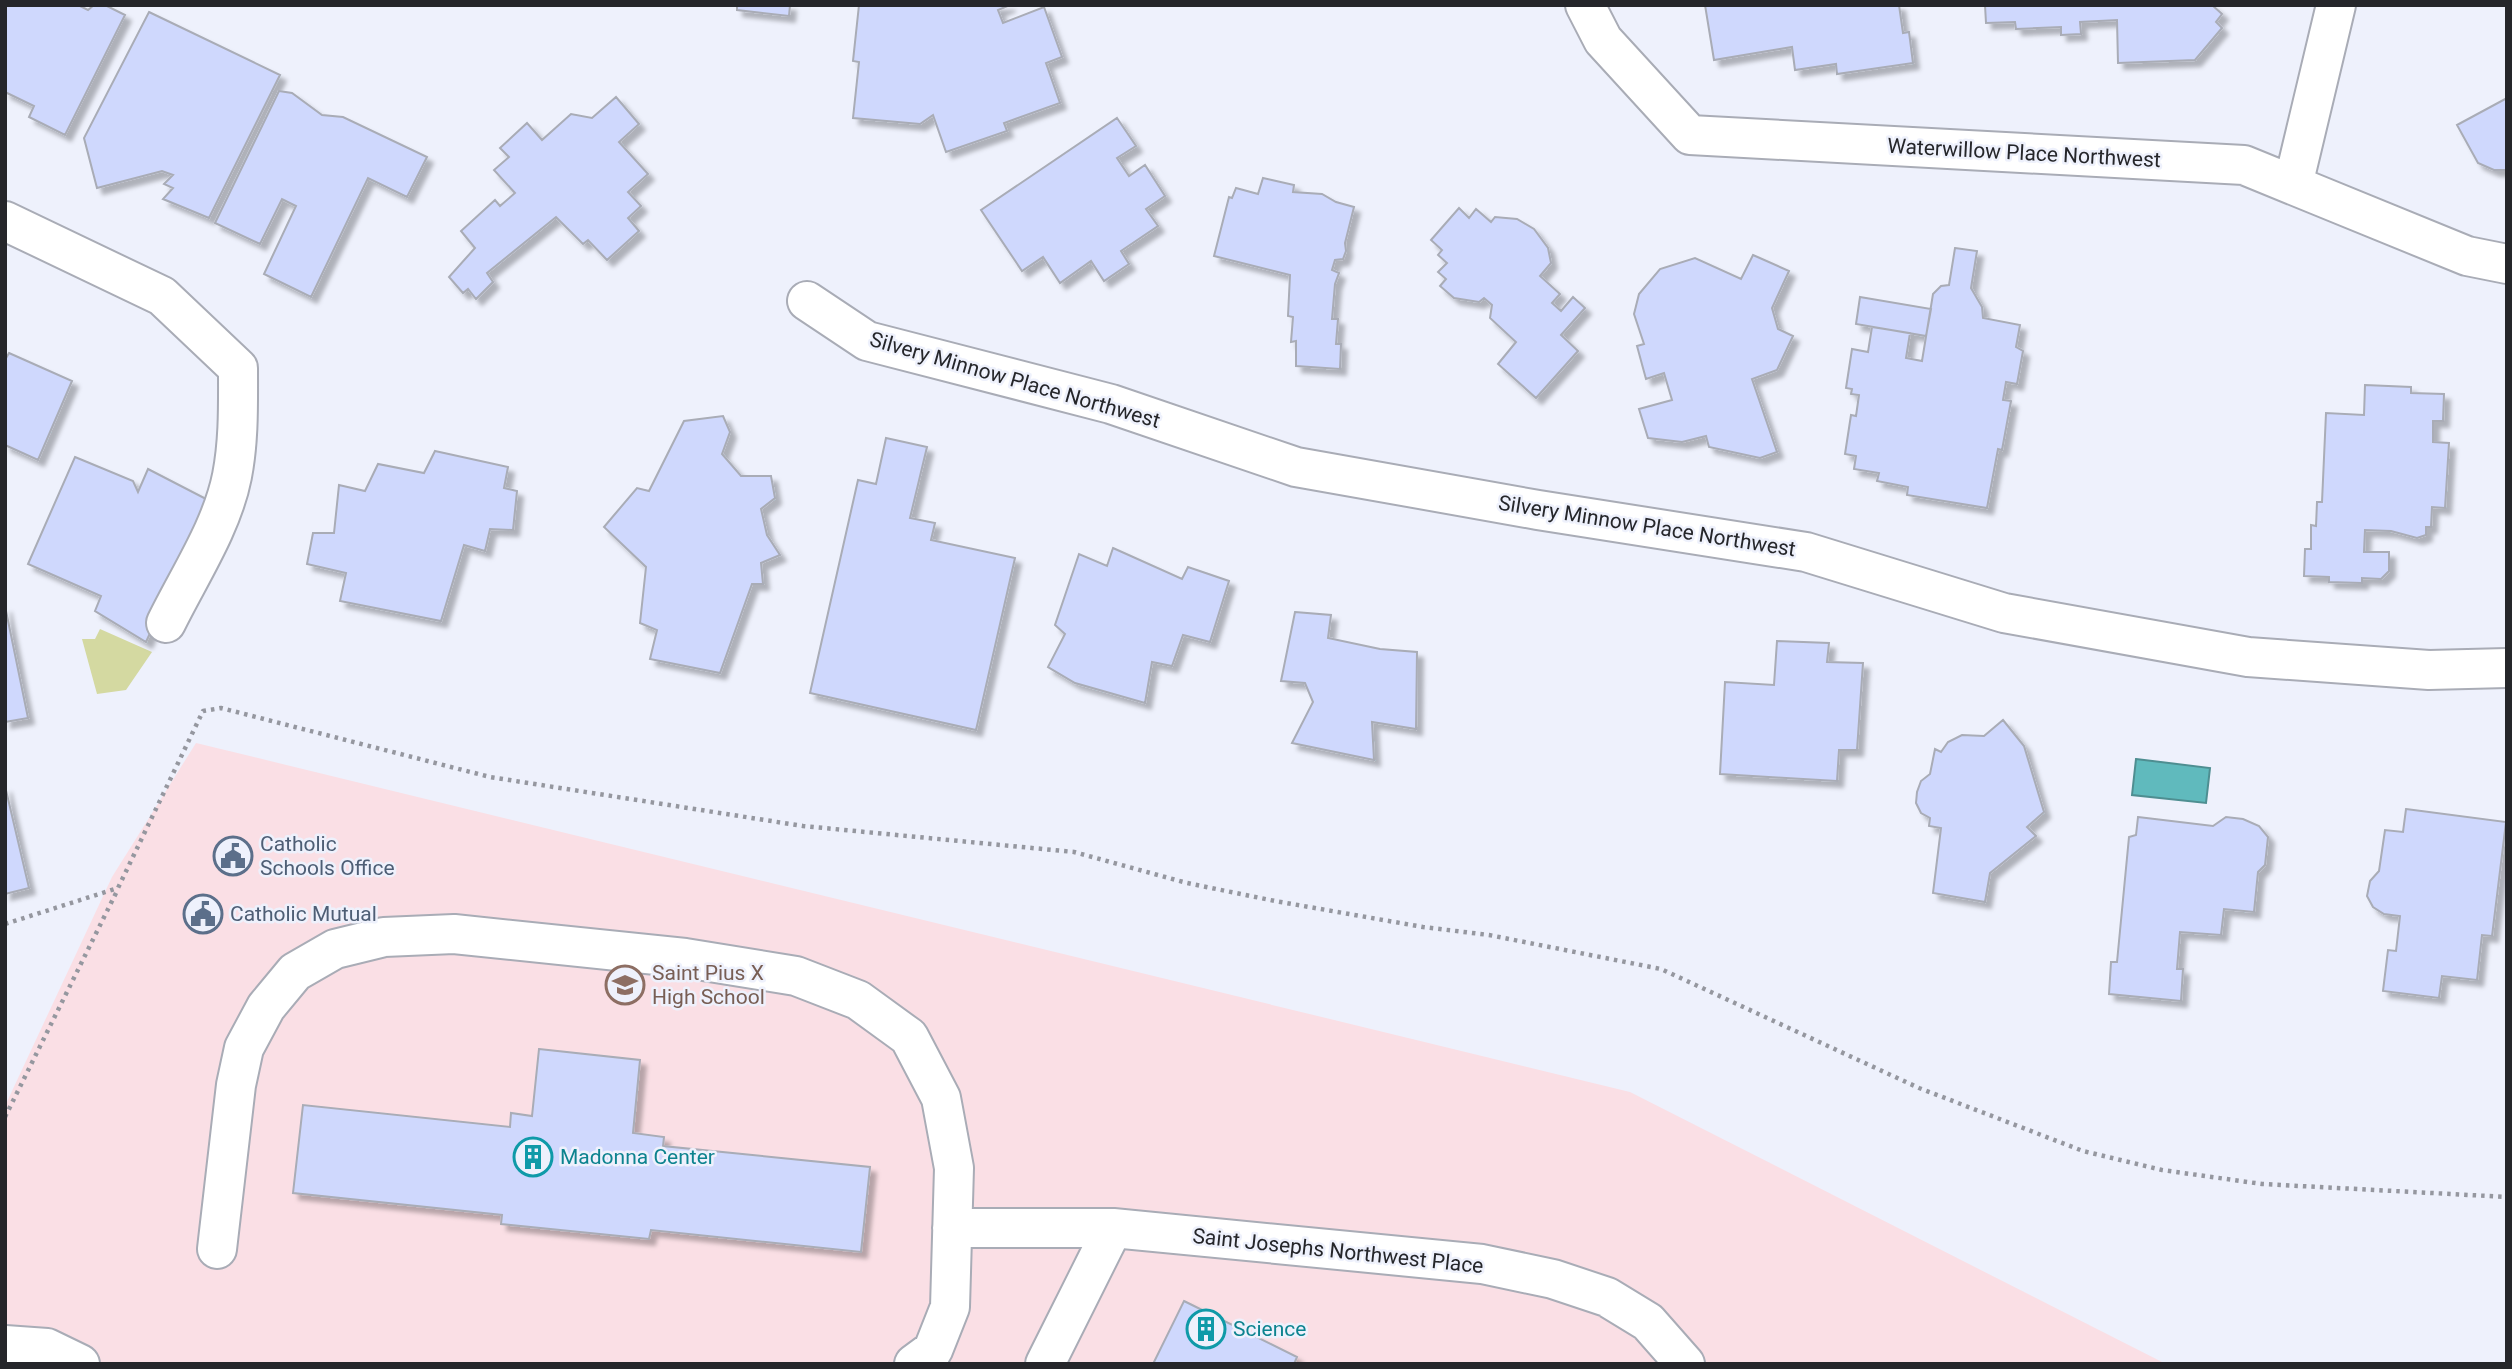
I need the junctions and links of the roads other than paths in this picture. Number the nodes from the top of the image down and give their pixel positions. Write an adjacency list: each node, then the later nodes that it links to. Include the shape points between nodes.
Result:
1 (1585, 5): 3 (street, Waterwillow Place Northwest, via 1603,40 1690,135 2244,165)
2 (2336, 5): 3 (street)
3 (2293, 185): 5 (street, Waterwillow Place Northwest, via 2467,256)
4 (5, 221): 7 (street, via 162,296 238,368 238,443 232,479)
5 (2507, 264)
6 (807, 302): 8 (street, Silvery Minnow Place Northwest, via 867,341 1111,404 1296,467 1806,552 2004,613 2248,657 2429,670)
7 (166, 623)
8 (2507, 668)
9 (952, 1228): 10 (street, Saint Josephs Northwest Place); 11 (street, via 954,1168 941,1098 909,1037 858,1000 796,976 685,958 454,934 384,937 335,949 295,972 266,1007 244,1048 236,1085); 14 (street, via 950,1307 933,1350)
10 (1112, 1228): 15 (street); 16 (street, Saint Josephs Northwest Place, via 1482,1264 1553,1279 1607,1297 1648,1322)
11 (217, 1249)
12 (5, 1345): 13 (street, via 47,1348)
13 (80, 1364)
14 (914, 1364)
15 (1045, 1364)
16 (1685, 1364)

